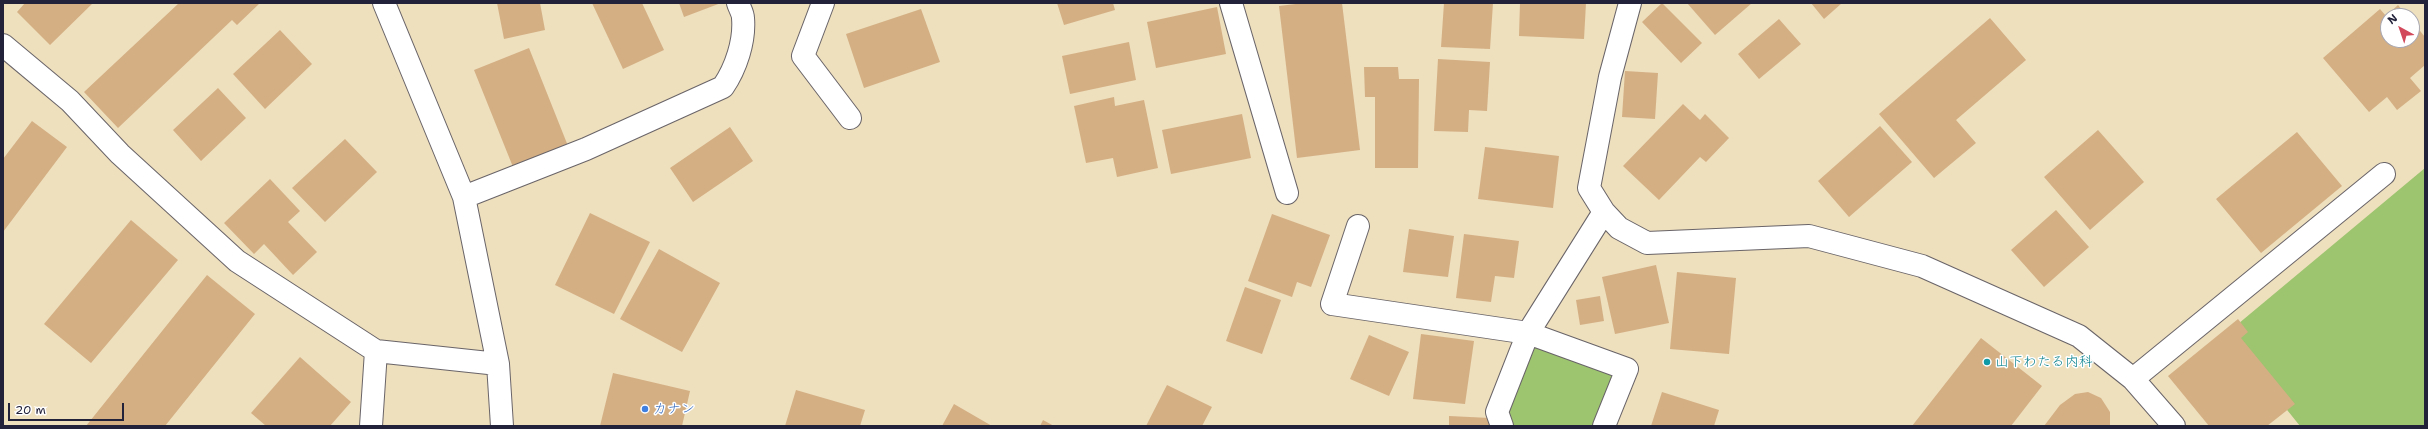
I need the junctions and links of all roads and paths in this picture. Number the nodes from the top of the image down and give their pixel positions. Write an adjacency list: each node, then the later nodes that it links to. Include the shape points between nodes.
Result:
1 (384, 3): 10 (street)
2 (738, 3): 10 (street, via 744,17 740,46 732,74 723,87 586,149)
3 (823, 3): 7 (street, via 802,56)
4 (1232, 3): 9 (street)
5 (1630, 3): 11 (street, via 1610,77 1589,188)
6 (3, 45): 14 (street, via 70,101 120,154 237,261)
7 (850, 118)
8 (2384, 174): 16 (street)
9 (1287, 193)
10 (464, 197): 15 (street)
11 (1604, 212): 13 (street); 16 (street, via 1619,228 1647,243 1809,236 1922,266 2079,336)
12 (1358, 226): 13 (street, via 1332,304)
13 (1528, 333): 19 (street, via 1497,412); 20 (street, via 1628,369)
14 (376, 351): 15 (street); 17 (street)
15 (498, 364): 18 (street)
16 (2133, 380): 21 (street)
17 (371, 426)
18 (502, 426)
19 (1502, 426)
20 (1604, 426)
21 (2174, 426)

